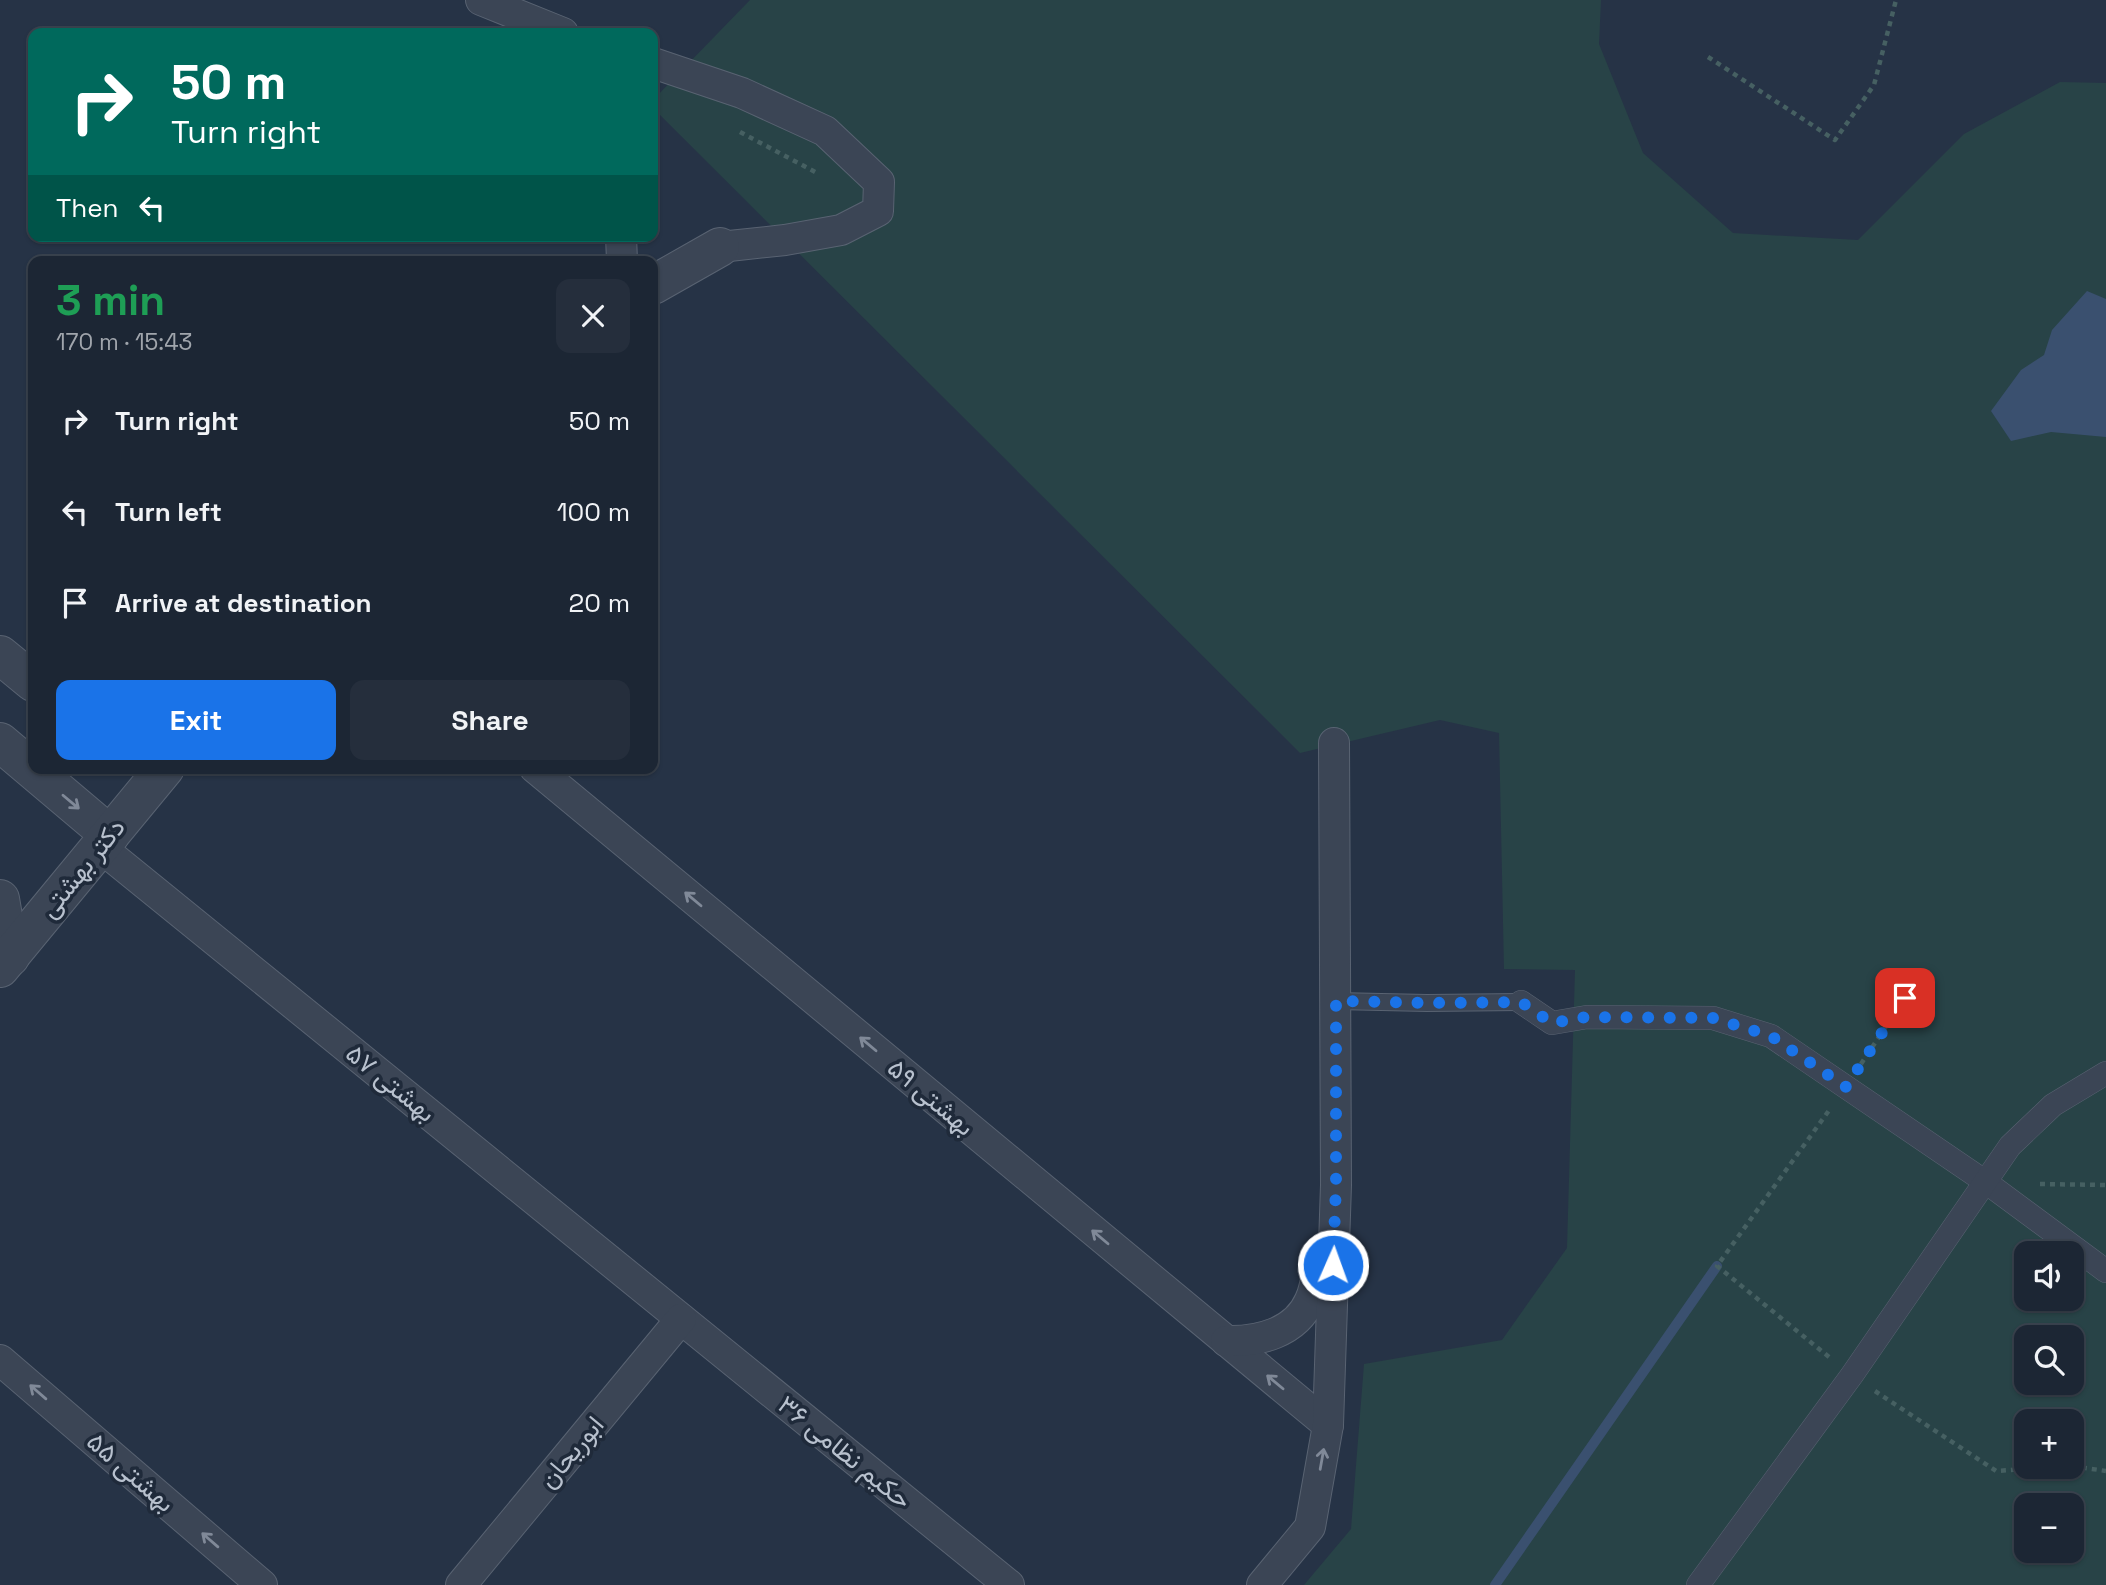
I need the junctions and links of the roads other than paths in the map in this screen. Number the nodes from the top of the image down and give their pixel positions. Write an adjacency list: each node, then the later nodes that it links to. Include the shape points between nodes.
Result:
1 (481, 0): 2 (street)
2 (551, 28)
3 (658, 65): 4 (street, via 742,93 825,131 879,182 878,211 841,230)
4 (720, 247): 5 (street)
5 (658, 282)
6 (0, 655): 7 (street)
7 (28, 678)
8 (0, 743): 10 (street, one-way to 10)
9 (1334, 743): 17 (street)
10 (28, 769)
11 (33, 774): 14 (street, one-way to 14)
12 (151, 774): 14 (street, دکتر بهشتی)
13 (542, 774): 24 (street, بهشتی ۵۹, one-way to 13)
14 (105, 841): 16 (street, دکتر بهشتی); 23 (street, بهشتی ۵۷)
15 (0, 900): 16 (street)
16 (5, 962)
17 (1336, 1001): 18 (lane); 21 (street)
18 (1521, 1002): 20 (street, via 1552,1023 1587,1017 1713,1018 1771,1036)
19 (2106, 1073): 20 (street, via 2053,1105 2010,1146)
20 (1987, 1182): 22 (street); 31 (street)
21 (1336, 1185): 24 (street, via 1310,1301 1296,1320 1275,1334 1251,1342); 26 (street)
22 (2106, 1271)
23 (681, 1319): 28 (street, ابوریحان); 29 (street, حکیم نظامی ۳۶)
24 (1226, 1342): 26 (street, بهشتی ۵۹, one-way to 24)
25 (0, 1360): 27 (street, بهشتی ۵۵, one-way to 25)
26 (1328, 1425): 30 (street, one-way to 26, via 1310,1527)
27 (262, 1585)
28 (461, 1585)
29 (1009, 1585)
30 (1262, 1585)
31 (1698, 1585)

